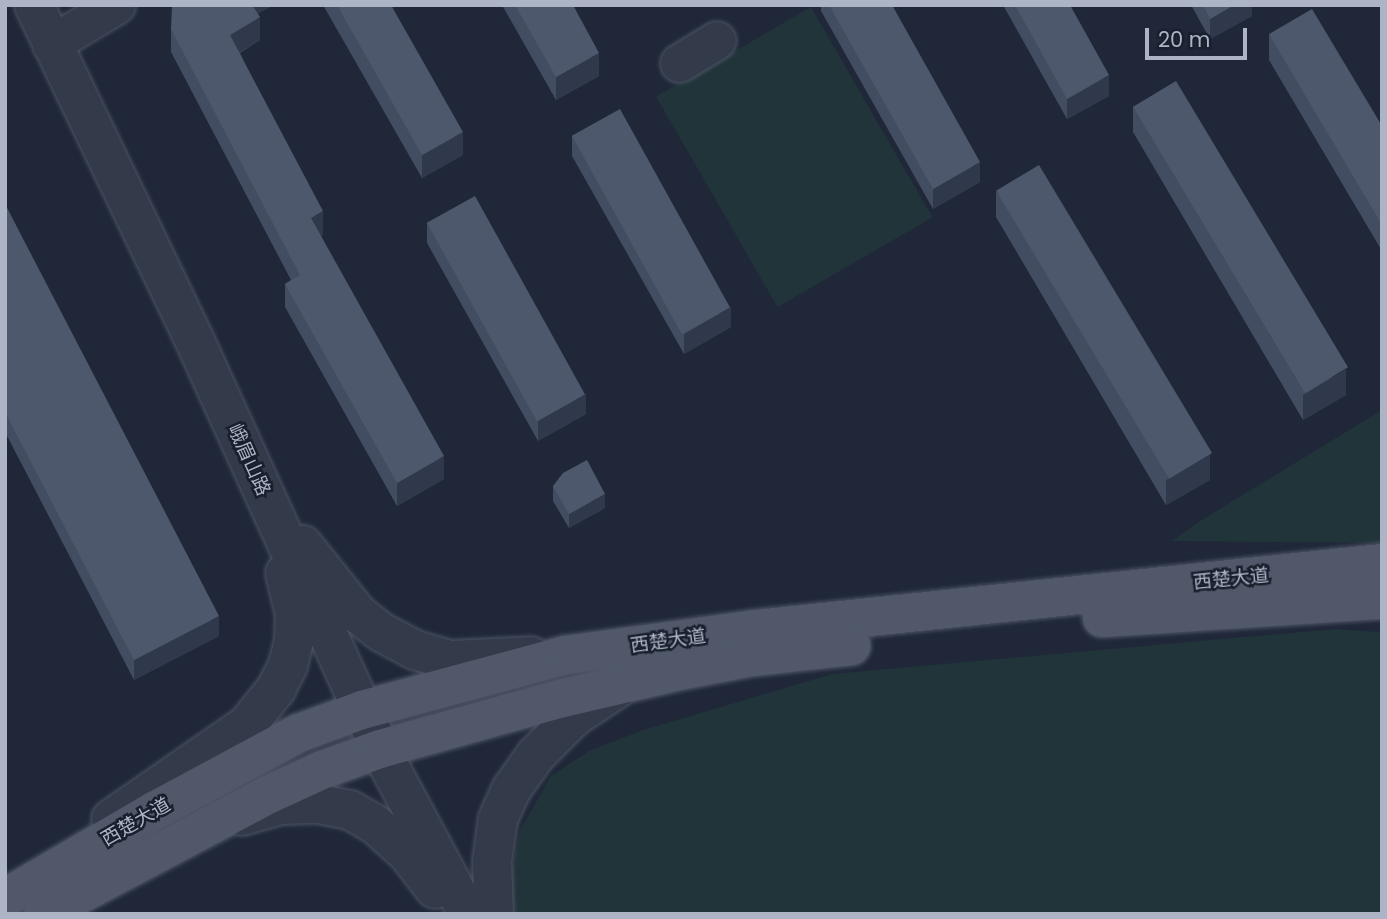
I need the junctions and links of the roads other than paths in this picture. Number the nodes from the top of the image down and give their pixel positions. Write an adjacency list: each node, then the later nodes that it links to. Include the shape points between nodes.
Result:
1 (34, 5): 4 (street, 峨眉山路)
2 (116, 5): 4 (street)
3 (717, 40): 5 (street)
4 (51, 44): 6 (street, 峨眉山路)
5 (679, 63)
6 (267, 500): 9 (street, via 358,614 415,650 450,660); 11 (street, 峨眉山路); 14 (street, via 295,614 288,665 276,689 247,725)
7 (1382, 563): 9 (main road, 西楚大道, via 771,628)
8 (1382, 600): 10 (main road, 西楚大道, via 1117,616 752,657)
9 (566, 655): 11 (main road, 西楚大道)
10 (623, 685): 12 (main road, 西楚大道); 18 (street, via 574,717 535,756 511,790 498,819 493,851)
11 (362, 710): 12 (street, 峨眉山路); 14 (main road, 西楚大道, via 299,733)
12 (380, 749): 13 (main road, 西楚大道, via 322,770); 17 (street, 峨眉山路)
13 (213, 824): 15 (main road, 西楚大道); 16 (street, via 281,805 319,804 350,810 376,825 408,854)
14 (5, 896)
15 (43, 914)
16 (454, 914)
17 (468, 914)
18 (494, 914)

